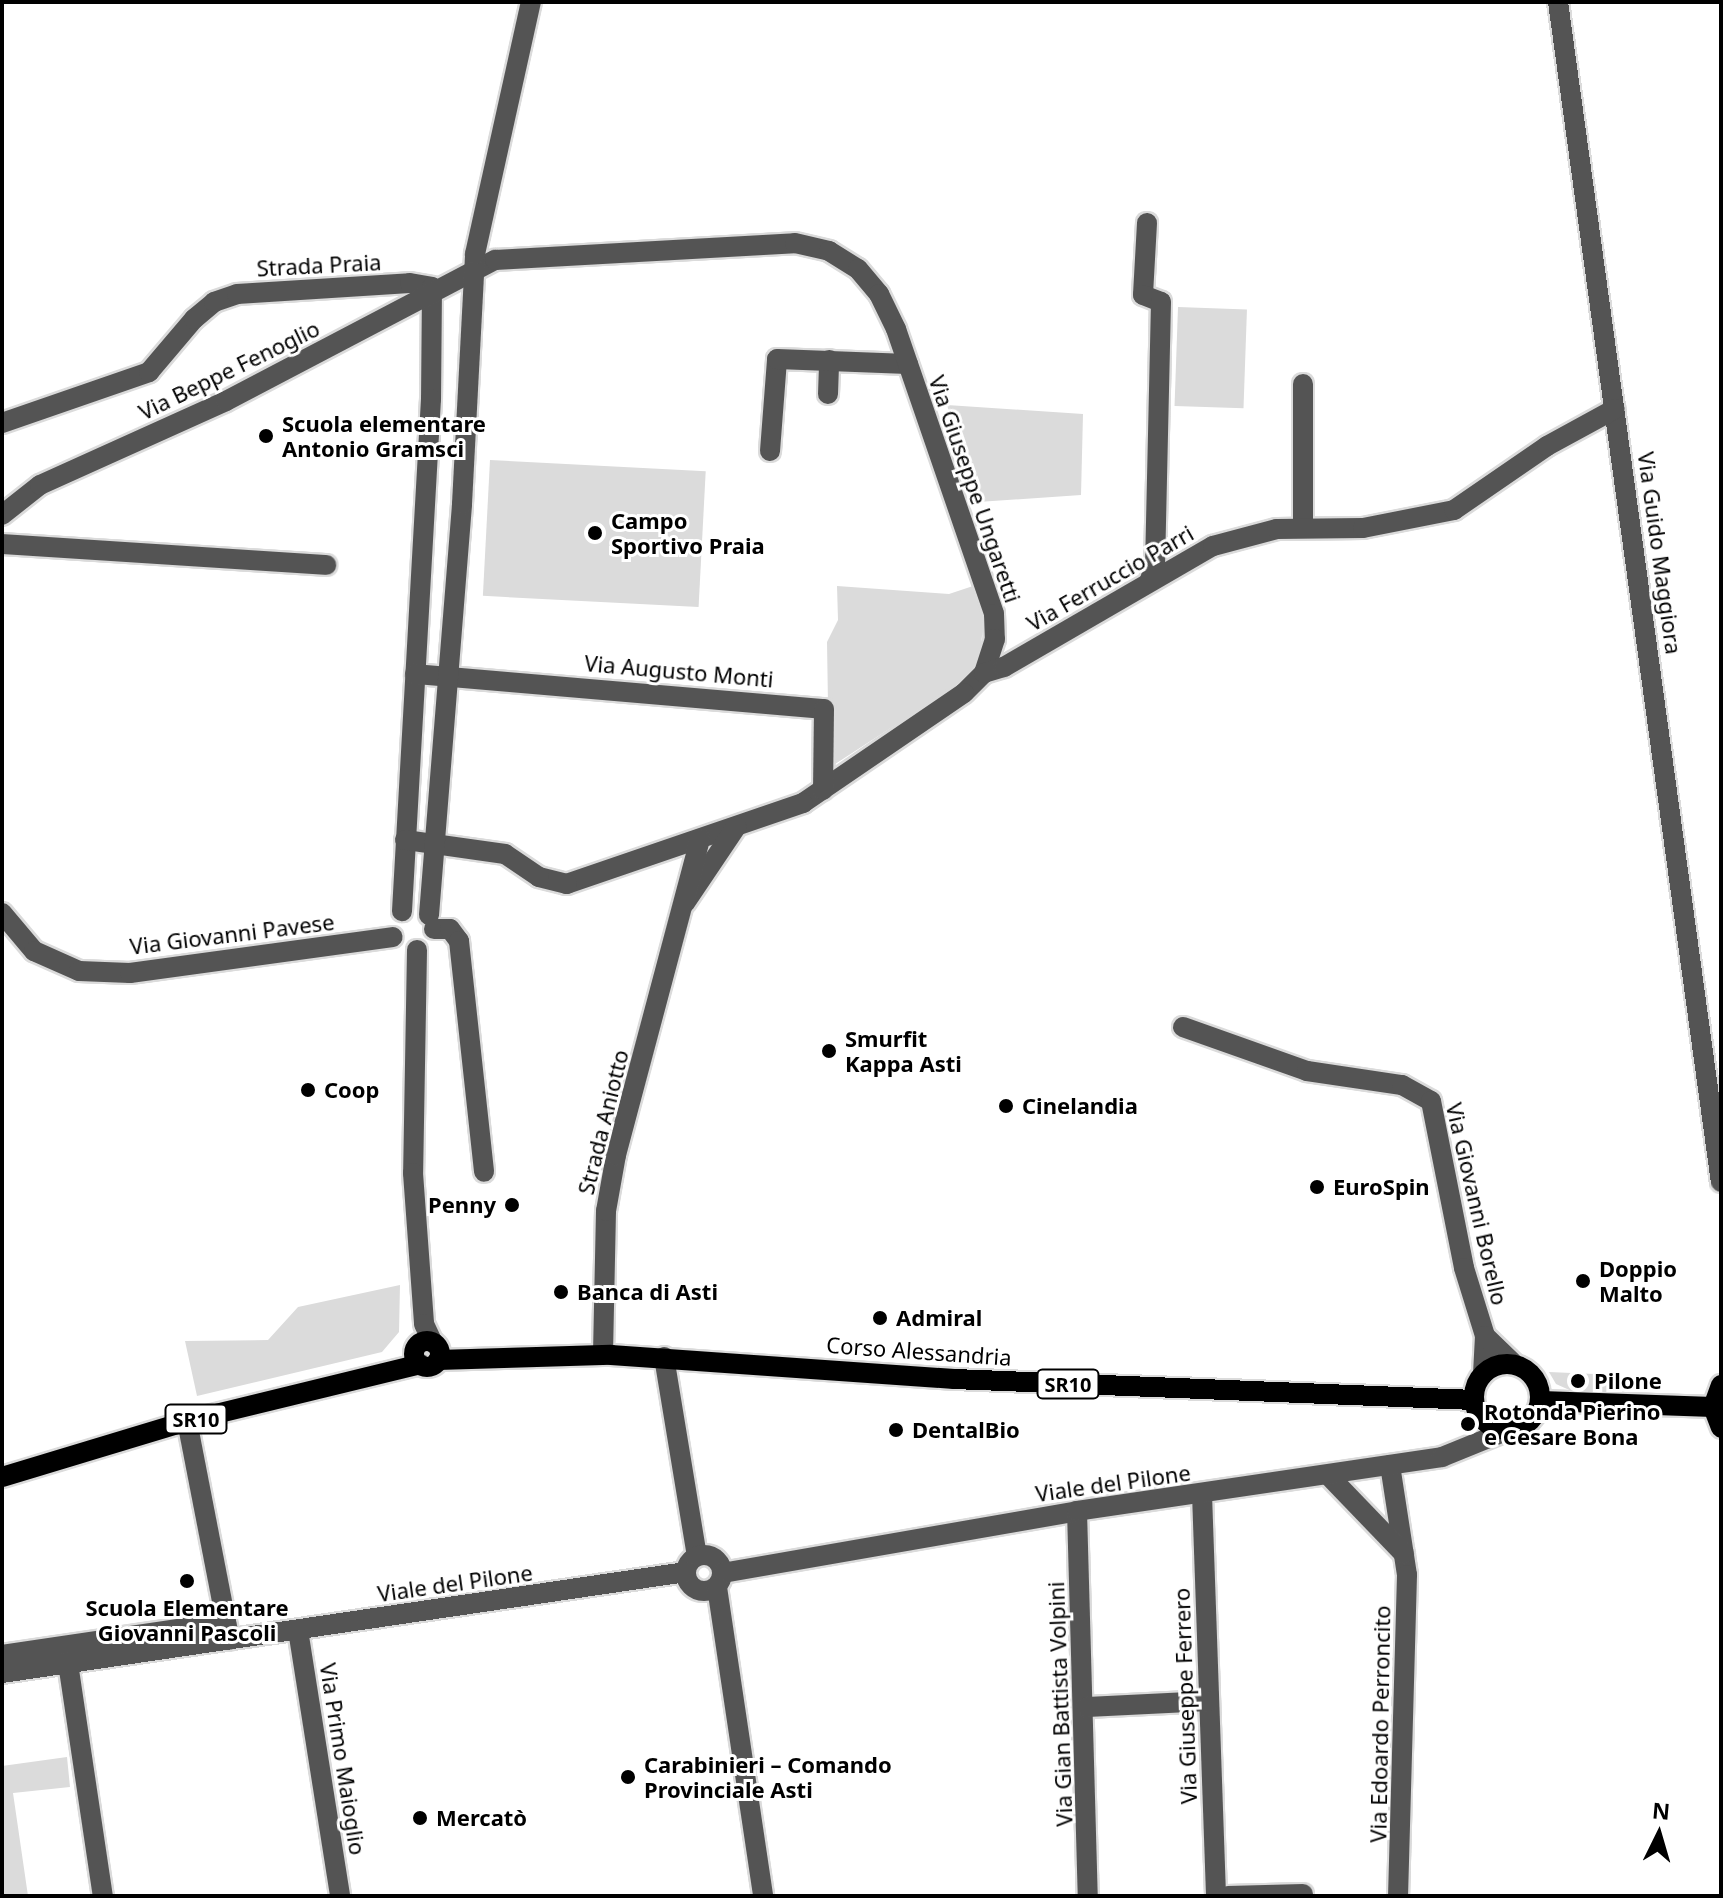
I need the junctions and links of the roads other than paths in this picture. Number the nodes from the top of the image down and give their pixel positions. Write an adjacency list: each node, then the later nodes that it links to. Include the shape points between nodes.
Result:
1 (1558, 2): 12 (street, Via Guido Maggiora)
2 (529, 10): 4 (street, via 478,234)
3 (1147, 223): 23 (street, via 1143,295 1161,302 1155,565)
4 (478, 269): 6 (street, Via Beppe Fenoglio); 9 (street, Via Giuseppe Ungaretti, via 508,258 795,243 829,251 858,269 879,294); 15 (street)
5 (373, 287): 6 (street, Strada Praia, via 427,284); 7 (street); 13 (street, Strada Praia, via 237,294 214,302 149,372)
6 (436, 293): 7 (street, Via Beppe Fenoglio); 14 (street)
7 (371, 328): 17 (street, Via Beppe Fenoglio, via 40,485)
8 (829, 360): 9 (street); 11 (street); 16 (street, via 774,361)
9 (908, 364): 24 (street, Via Giuseppe Ungaretti, via 994,614 995,639)
10 (1303, 384): 18 (street)
11 (828, 394)
12 (1615, 409): 18 (street, Via Ferruccio Parri, via 1560,438 1454,510 1363,528); 41 (street, Via Guido Maggiora)
13 (2, 423)
14 (429, 424): 15 (street); 20 (street)
15 (467, 427): 21 (street)
16 (770, 451)
17 (2, 515)
18 (1303, 527): 23 (street, Via Ferruccio Parri, via 1213,546)
19 (2, 544): 22 (street)
20 (422, 559): 21 (street); 25 (street)
21 (458, 562): 26 (street)
22 (326, 565)
23 (1149, 582): 24 (street, Via Ferruccio Parri, via 1004,667)
24 (984, 673): 27 (street, via 964,693)
25 (415, 674): 26 (street, Via Augusto Monti); 28 (street)
26 (450, 676): 27 (street, Via Augusto Monti, via 824,709); 29 (street)
27 (823, 790): 30 (street)
28 (408, 791): 29 (street); 32 (street)
29 (442, 793): 33 (street)
30 (736, 827): 31 (street); 34 (street, Strada Aniotto)
31 (700, 839): 33 (street, via 567,884 539,877 505,854); 34 (street, Strada Aniotto)
32 (405, 840): 33 (street); 35 (street)
33 (438, 841): 37 (street)
34 (683, 906): 47 (street, Strada Aniotto, via 606,1211)
35 (402, 911): 37 (street, via 416,908); 38 (street, via 392,925)
36 (2, 913): 38 (street, Via Giovanni Pavese, via 34,951 79,971 130,973)
37 (432, 922): 39 (street, via 432,940); 43 (street, via 450,929 459,941)
38 (393, 937): 39 (street, via 406,949)
39 (417, 950): 46 (street, via 413,1173)
40 (1183, 1027): 45 (street, Via Giovanni Borello, via 1307,1071 1402,1085 1431,1101 1464,1268)
41 (1710, 1111): 42 (street, Via Guido Maggiora); 44 (street, Via Guido Maggiora)
42 (1721, 1131)
43 (484, 1172)
44 (1721, 1182)
45 (1485, 1336): 49 (street, Via Giovanni Borello); 50 (street, Via Giovanni Borello)
46 (430, 1349): 47 (main road, Corso Alessandria / SR10); 55 (main road, SR10, via 392,1370)
47 (603, 1354): 48 (main road, Corso Alessandria / SR10)
48 (664, 1357): 52 (main road, Corso Alessandria / SR10, via 954,1379); 64 (street)
49 (1514, 1364): 50 (main road); 53 (main road, via 1531,1374)
50 (1483, 1374): 52 (main road)
51 (1721, 1385): 54 (main road)
52 (1474, 1400): 57 (main road, via 1481,1418)
53 (1541, 1401): 54 (main road); 57 (main road, via 1525,1426)
54 (1713, 1407): 56 (main road)
55 (187, 1421): 60 (main road, SR10); 67 (street)
56 (1721, 1428)
57 (1506, 1431): 58 (street, Viale del Pilone, via 1442,1457)
58 (1390, 1465): 59 (street, Viale del Pilone); 63 (street, Via Edoardo Perroncito)
59 (1329, 1476): 61 (street, Viale del Pilone); 63 (street)
60 (2, 1477)
61 (1202, 1494): 62 (street, Viale del Pilone); 71 (street, Via Giuseppe Ferrero)
62 (1077, 1511): 65 (street, Viale del Pilone); 72 (street, Via Gian Battista Volpini)
63 (1404, 1554): 80 (street, Via Edoardo Perroncito)
64 (691, 1564): 65 (street, via 714,1558); 65 (street, via 689,1584 700,1591); 66 (street, Viale del Pilone)
65 (720, 1580): 76 (street)
66 (298, 1630): 67 (street, Viale del Pilone); 75 (street, Via Primo Maioglio)
67 (228, 1631): 68 (street, Viale del Pilone); 69 (street, Viale del Pilone)
68 (2, 1655)
69 (68, 1663): 70 (street, Viale del Pilone); 74 (street)
70 (2, 1673)
71 (1209, 1701): 72 (street); 78 (street, Via Giuseppe Ferrero)
72 (1087, 1707): 77 (street, Via Gian Battista Volpini)
73 (1303, 1894): 79 (street)
74 (103, 1896)
75 (340, 1896)
76 (763, 1896)
77 (1088, 1896)
78 (1216, 1896)
79 (1228, 1896)
80 (1398, 1896)

